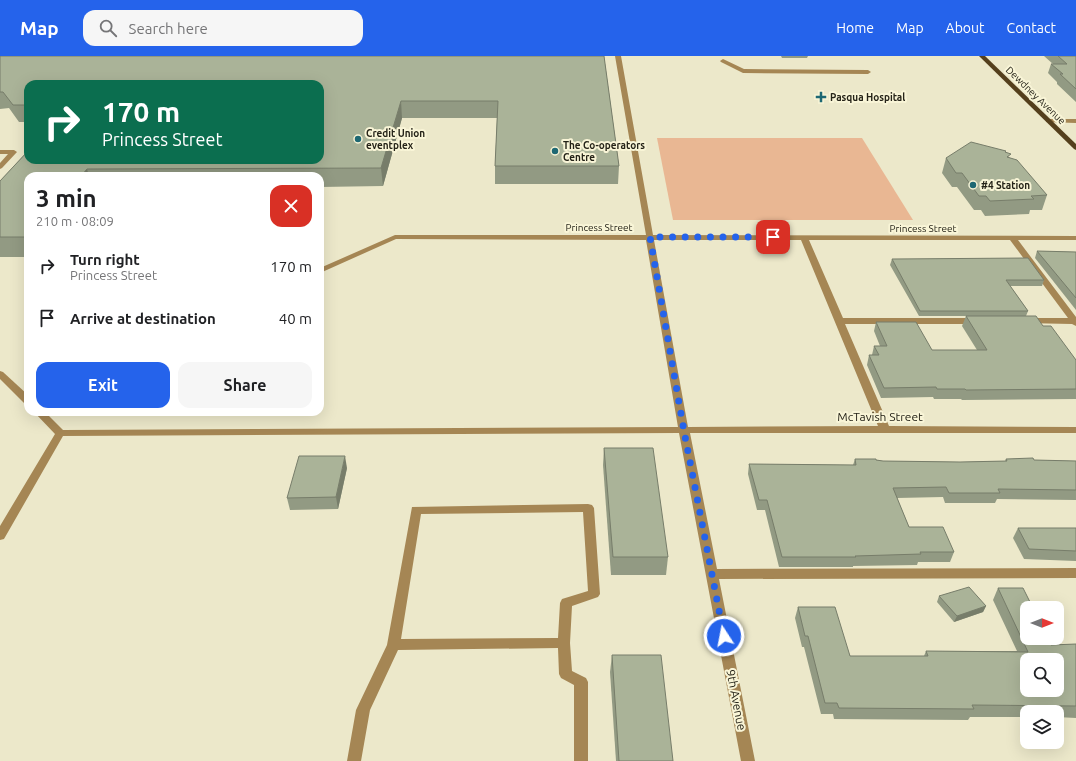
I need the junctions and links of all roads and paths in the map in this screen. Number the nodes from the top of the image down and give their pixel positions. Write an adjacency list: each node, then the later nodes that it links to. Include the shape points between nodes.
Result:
1 (618, 56): 10 (street, 9th Avenue)
2 (982, 56): 5 (main road, Dewdney Avenue)
3 (723, 61): 4 (street, via 743,71)
4 (868, 72)
5 (1048, 121): 6 (street); 7 (main road, Dewdney Avenue)
6 (1076, 121)
7 (1076, 148)
8 (0, 152): 9 (street, via 14,152)
9 (0, 167)
10 (650, 237): 11 (street, Princess Street); 14 (street, Princess Street, via 395,237); 24 (street, 9th Avenue)
11 (804, 237): 12 (street, Princess Street); 15 (street)
12 (1012, 238): 13 (street, Princess Street); 18 (street)
13 (1076, 238)
14 (324, 268)
15 (841, 321): 16 (street); 22 (street)
16 (988, 321)
17 (1020, 321): 18 (street)
18 (1075, 322)
19 (0, 374): 20 (street)
20 (24, 397)
21 (43, 416): 25 (street)
22 (885, 429): 23 (street, McTavish Street); 24 (street, McTavish Street)
23 (1076, 430)
24 (684, 431): 25 (street, McTavish Street); 27 (street, 9th Avenue)
25 (60, 433): 26 (street)
26 (0, 536)
27 (712, 574): 28 (street); 33 (street, 9th Avenue)
28 (1076, 574)
29 (564, 643): 30 (street); 30 (street, via 566,603 594,594 588,508 416,510); 32 (street, via 566,674 581,682)
30 (394, 645): 31 (street, via 363,710)
31 (354, 761)
32 (581, 761)
33 (748, 761)

